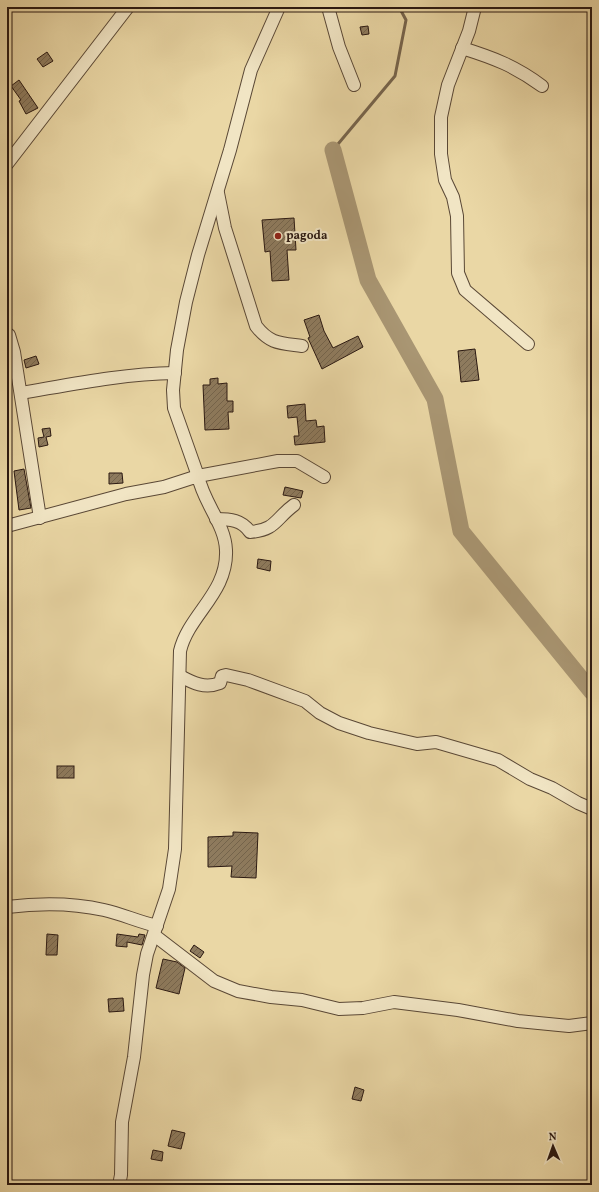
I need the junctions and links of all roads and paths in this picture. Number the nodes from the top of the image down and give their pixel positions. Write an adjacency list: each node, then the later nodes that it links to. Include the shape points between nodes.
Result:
1 (128, 7): 8 (street)
2 (279, 7): 9 (street, via 250,70)
3 (328, 7): 6 (street)
4 (475, 7): 5 (street)
5 (462, 48): 7 (street, via 508,64); 11 (street, via 448,85 441,117 440,154 456,216 458,273 465,290)
6 (354, 85)
7 (542, 86)
8 (7, 164)
9 (217, 192): 12 (street, via 225,228 256,326 265,338); 13 (street, via 186,302)
10 (9, 335): 14 (street)
11 (528, 344)
12 (302, 346)
13 (175, 373): 14 (street, via 107,377); 15 (street, via 174,408)
14 (21, 393): 18 (street)
15 (198, 476): 16 (street, via 278,461 297,461); 18 (street, via 164,488 126,494); 19 (street, via 206,501)
16 (324, 477)
17 (294, 505): 19 (street, via 271,527 262,531 250,532 245,524 228,519)
18 (40, 518): 20 (street)
19 (216, 519): 21 (street, via 222,530 226,550 222,580 183,639 180,651)
20 (7, 526)
21 (180, 676): 22 (street, via 202,686 220,683 222,676 226,675 248,680 305,701 339,723 370,733 417,744 436,742 498,760 530,780 552,788); 24 (street, via 175,849 169,889)
22 (592, 809)
23 (7, 907): 24 (street, via 27,904 71,905 105,910)
24 (156, 930): 25 (street, via 214,981 238,991 302,1000 339,1009 363,1008 394,1002 518,1021 569,1026); 26 (street, via 144,975 134,1057 122,1122)
25 (592, 1023)
26 (119, 1185)

